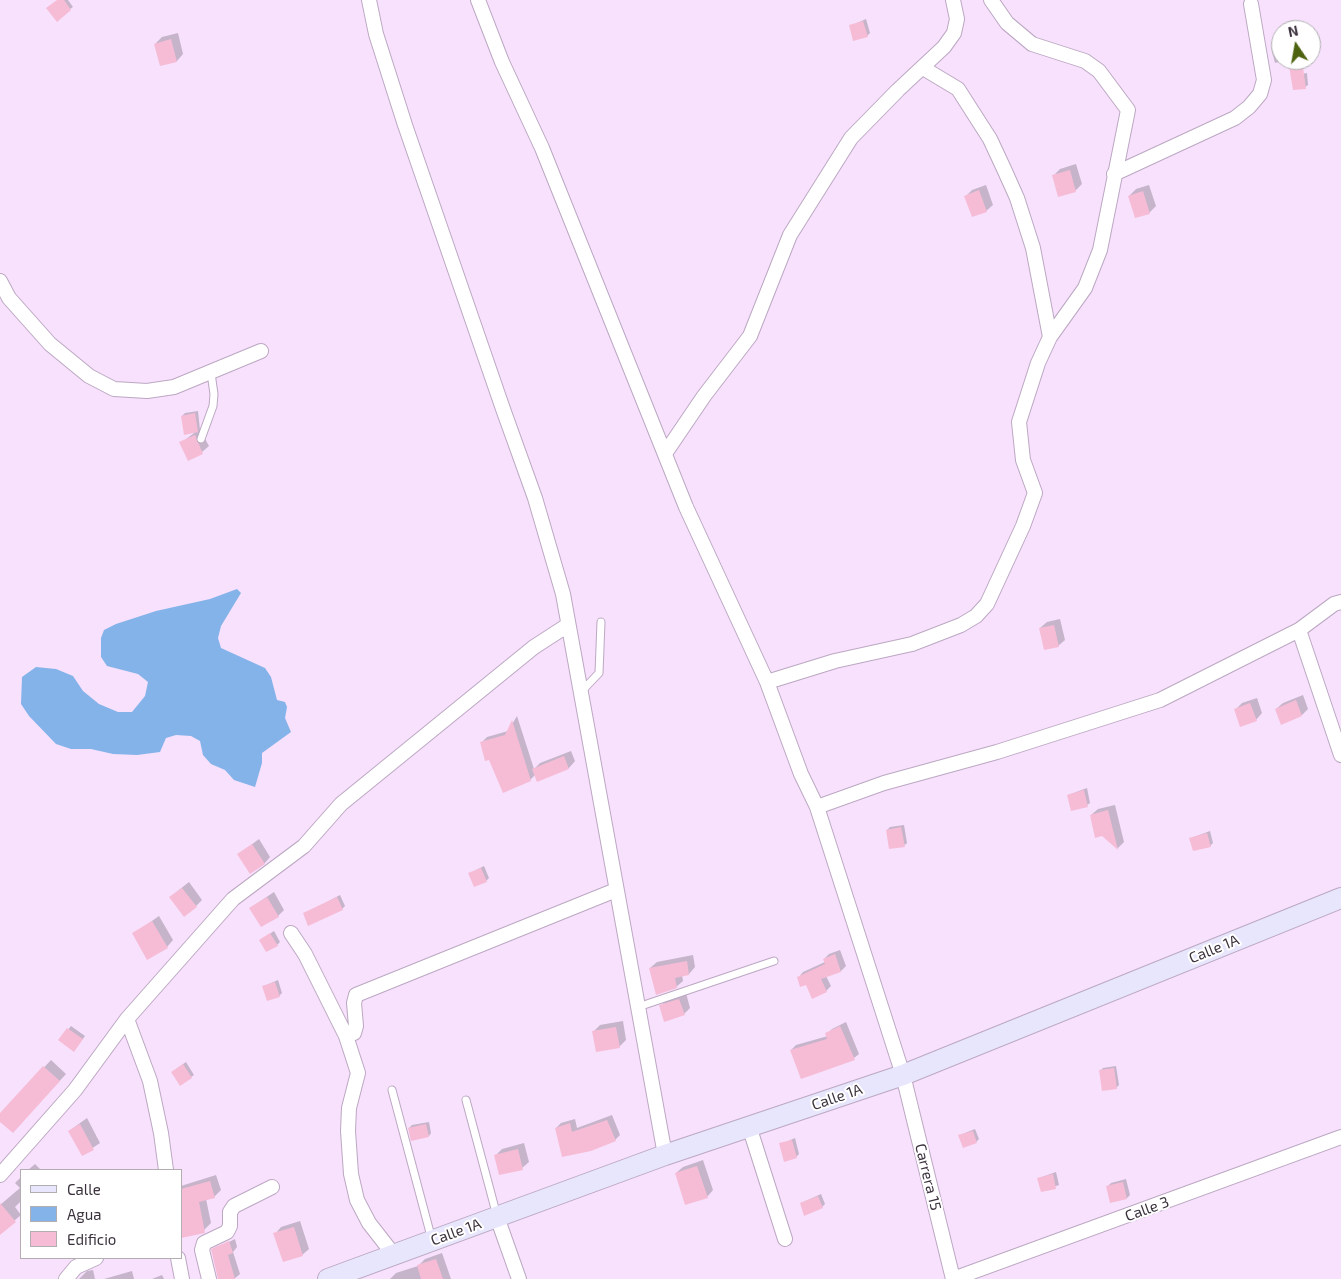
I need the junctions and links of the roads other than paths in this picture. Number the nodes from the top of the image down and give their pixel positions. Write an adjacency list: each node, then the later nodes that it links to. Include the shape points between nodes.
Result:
1 (369, 0): 16 (street, via 376,34 430,198 535,498 563,594)
2 (478, 0): 13 (street, Carrera 15)
3 (953, 0): 6 (street, via 957,19 954,33)
4 (991, 0): 7 (street, via 1007,23 1032,44 1086,61 1099,71 1121,98 1128,110)
5 (1251, 4): 7 (street, via 1264,80 1260,94 1235,118)
6 (923, 68): 9 (street, via 958,89 990,139 1033,248); 13 (street, via 852,138 790,235 750,336)
7 (1114, 174): 9 (street, via 1100,250 1085,288)
8 (0, 281): 11 (street, via 8,298 50,344 102,385 126,391 158,390)
9 (1050, 336): 18 (street, via 1019,422 1023,460 1035,493 1024,526 987,604 962,625 929,638)
10 (261, 351): 11 (street)
11 (211, 373): 12 (lane, via 213,406)
12 (201, 439)
13 (666, 452): 18 (street, Carrera 15, via 686,506)
14 (1341, 602): 17 (street)
15 (601, 622): 19 (lane, via 599,673)
16 (568, 625): 19 (street); 27 (street, via 534,647 349,798 304,846 233,899)
17 (1299, 630): 20 (street); 21 (street, via 1160,700 997,752 884,783)
18 (767, 682): 21 (street, Carrera 15, via 801,774)
19 (580, 694): 22 (street)
20 (1341, 756)
21 (817, 807): 29 (street, Carrera 15)
22 (616, 890): 26 (street); 28 (street, via 365,990 356,995 356,1026 354,1033)
23 (1341, 898): 29 (street, Calle 1A)
24 (291, 933): 28 (street)
25 (774, 961): 26 (lane)
26 (637, 1007): 34 (street)
27 (127, 1019): 35 (street, via 150,1081); 36 (street, via 75,1090)
28 (346, 1036): 41 (street, via 358,1073 349,1108 351,1174 357,1200 369,1223)
29 (903, 1074): 32 (street, Calle 1A); 49 (street, Carrera 15)
30 (392, 1090): 40 (lane)
31 (466, 1100): 38 (lane)
32 (749, 1126): 34 (street, Calle 1A); 39 (street)
33 (1341, 1137): 49 (street, Calle 3)
34 (665, 1154): 38 (street, Calle 1A)
35 (166, 1169)
36 (0, 1175)
37 (272, 1187): 46 (street, via 234,1206 227,1232 204,1243 202,1250)
38 (497, 1217): 40 (street, Calle 1A); 48 (street)
39 (785, 1239)
40 (432, 1240): 41 (street, Calle 1A)
41 (394, 1254): 47 (street, Calle 1A)
42 (94, 1259): 44 (street, via 76,1267)
43 (178, 1259): 45 (street)
44 (66, 1279)
45 (182, 1279)
46 (209, 1279)
47 (328, 1279)
48 (519, 1279)
49 (953, 1279)

